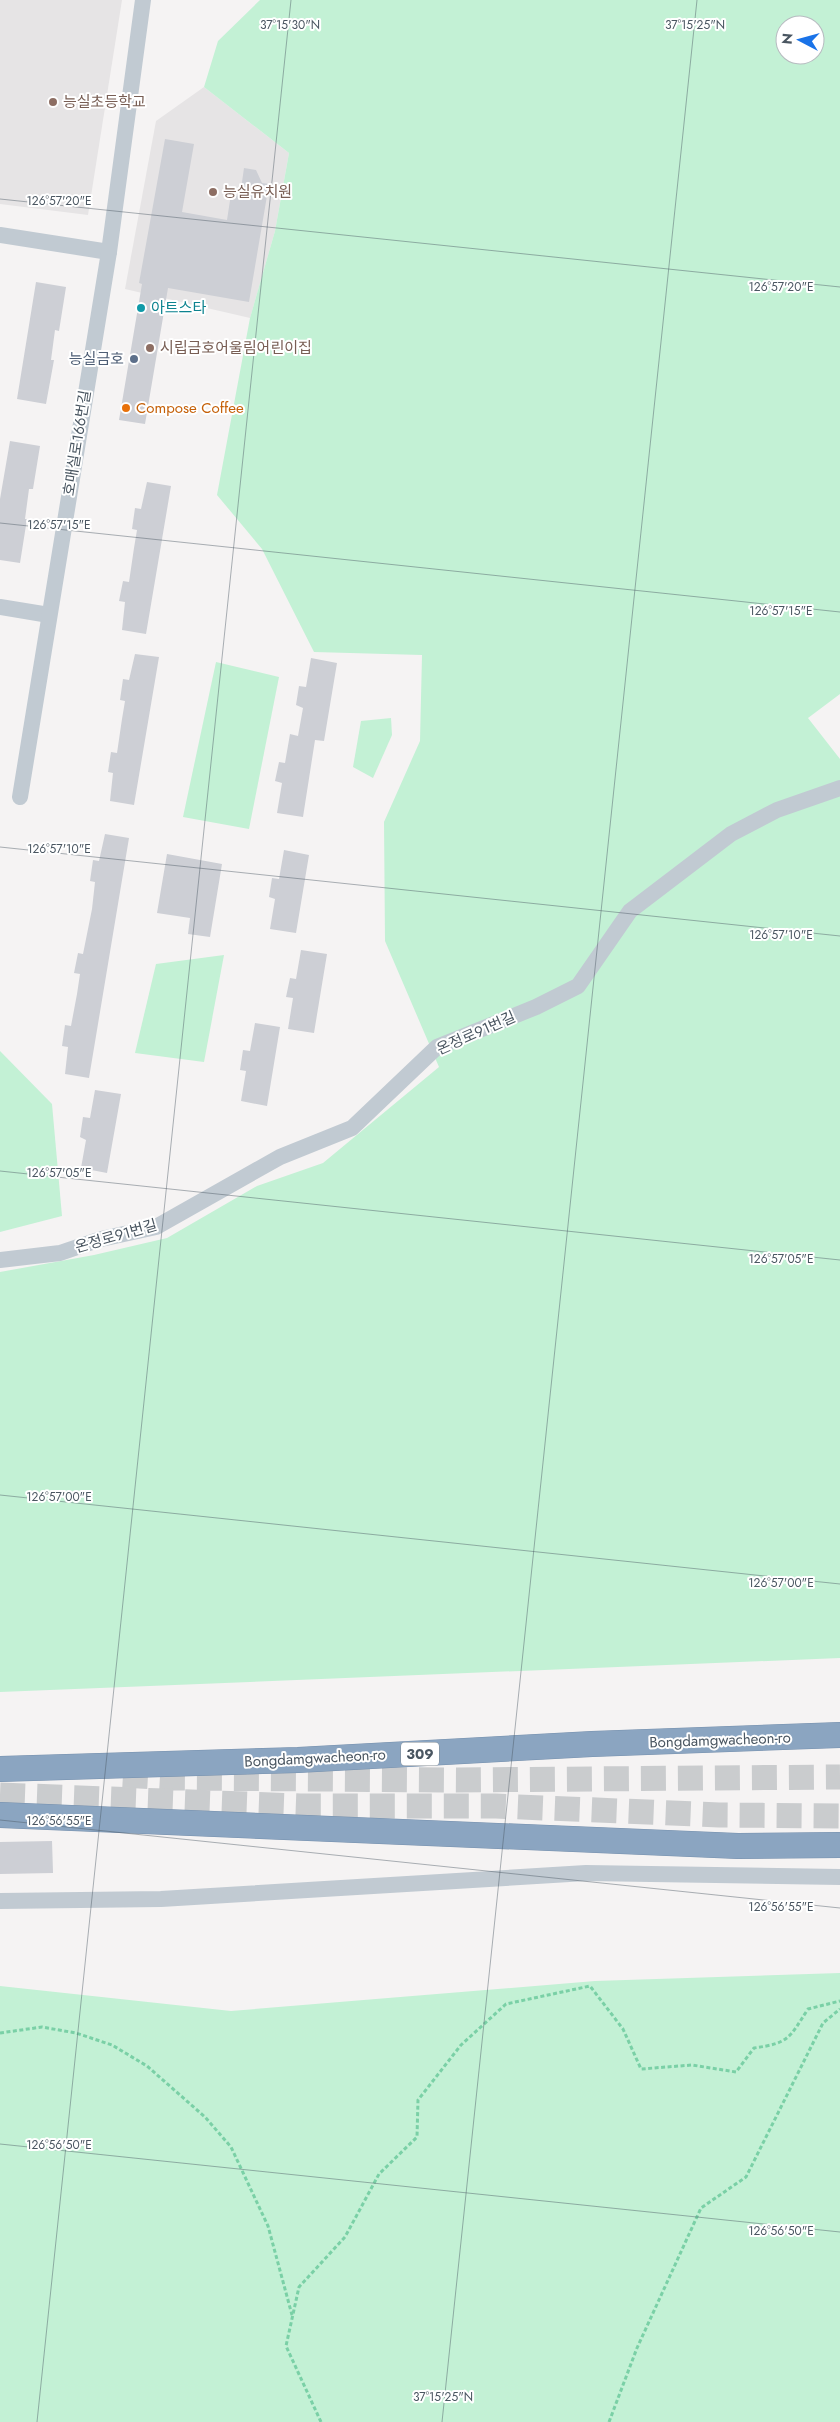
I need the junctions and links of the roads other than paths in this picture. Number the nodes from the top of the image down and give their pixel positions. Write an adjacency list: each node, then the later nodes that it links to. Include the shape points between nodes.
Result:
1 (143, 0): 3 (street, 호매실로166번길)
2 (0, 235): 3 (street)
3 (109, 252): 5 (street, 호매실로166번길)
4 (0, 607): 5 (street)
5 (49, 615): 7 (street, 호매실로166번길)
6 (840, 788): 8 (street, 온정로91번길, via 777,810 731,834 630,911 578,986 536,1007 437,1046 352,1128 280,1157 156,1227 101,1239 60,1253)
7 (20, 797)
8 (0, 1260)
9 (840, 1735): 10 (highway, Bongdamgwacheon-ro / 309, via 298,1760)
10 (0, 1769)
11 (0, 1815): 12 (highway, via 738,1846)
12 (840, 1845)
13 (840, 1877): 14 (street, via 586,1873 161,1899)
14 (0, 1900)

